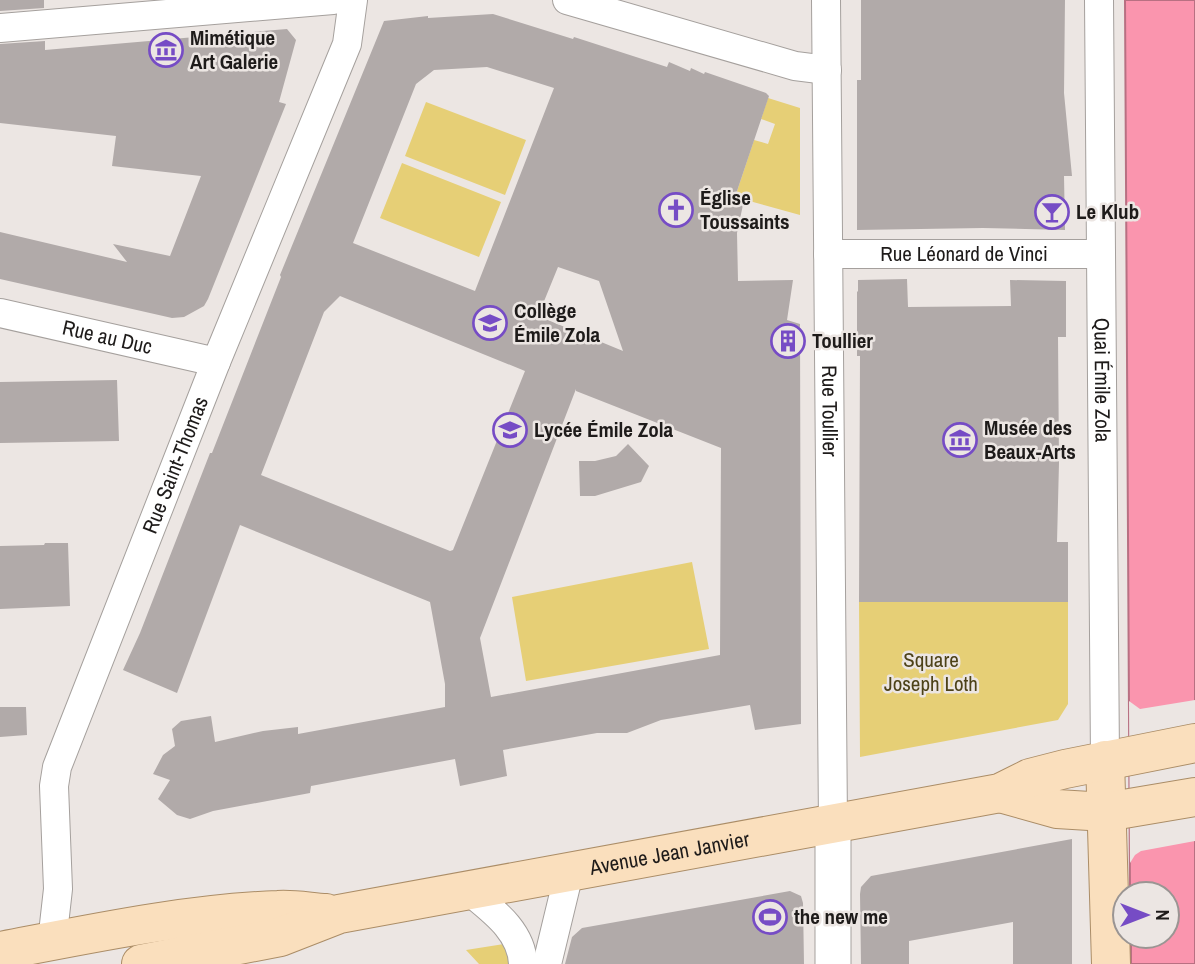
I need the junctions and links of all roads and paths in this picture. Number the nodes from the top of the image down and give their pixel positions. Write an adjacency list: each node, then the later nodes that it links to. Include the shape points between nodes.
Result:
1 (333, 0): 6 (street)
2 (353, 0): 11 (street, Rue Saint-Thomas, via 347,44)
3 (567, 0): 7 (street, via 795,66)
4 (826, 0): 7 (street, Rue Toullier)
5 (1099, 0): 9 (street, Quai Émile Zola)
6 (0, 28)
7 (827, 70): 8 (street, Rue Toullier)
8 (828, 254): 9 (street, Rue Léonard de Vinci); 17 (street, Rue Toullier)
9 (1101, 254): 13 (street, Quai Émile Zola)
10 (0, 313): 11 (street, Rue au Duc)
11 (216, 362): 22 (street, Rue Saint-Thomas, via 57,767 58,889)
12 (1195, 743): 13 (main road, Avenue Jean Janvier)
13 (1116, 758): 14 (main road, Avenue Jean Janvier, via 1030,778); 16 (main road)
14 (1000, 793): 16 (main road, Avenue Jean Janvier, via 1057,809); 17 (main road, Avenue Jean Janvier)
15 (1195, 797): 16 (main road, Avenue Jean Janvier)
16 (1117, 810): 27 (main road)
17 (832, 824): 18 (main road, Avenue Jean Janvier); 26 (street)
18 (569, 873): 19 (main road, Avenue Jean Janvier); 25 (street)
19 (469, 891): 20 (main road, Avenue Jean Janvier); 24 (street, via 514,935)
20 (339, 914): 22 (main road, Avenue Jean Janvier, via 279,909 142,926); 23 (main road, Avenue Jean Janvier, via 280,937)
21 (2, 952): 22 (main road, Avenue Jean Janvier)
22 (49, 953)
23 (141, 964)
24 (523, 964)
25 (547, 964)
26 (833, 964)
27 (1111, 964)

